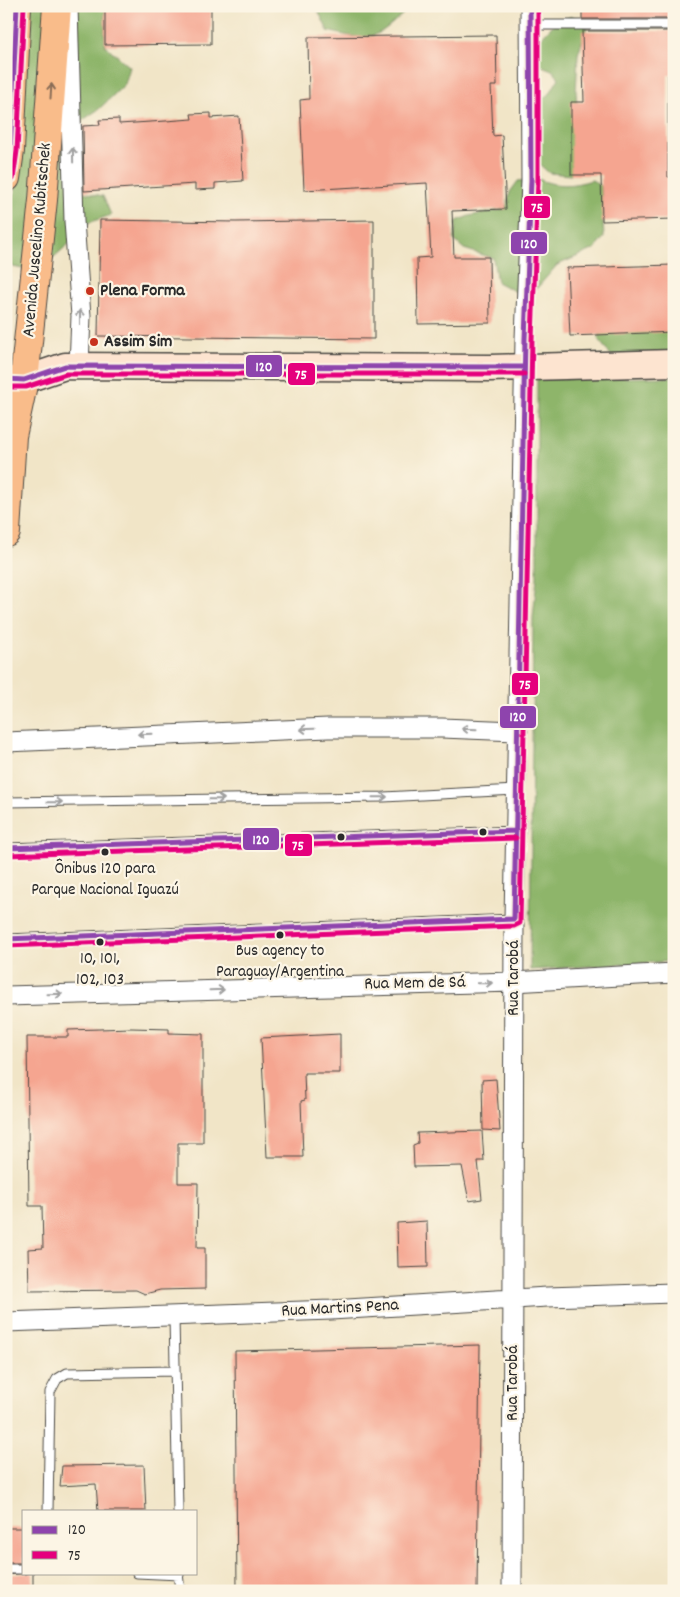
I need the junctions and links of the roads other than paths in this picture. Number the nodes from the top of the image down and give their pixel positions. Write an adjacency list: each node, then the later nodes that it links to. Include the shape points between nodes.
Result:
1 (17, 6): 7 (main road, Avenida Juscelino Kubitschek)
2 (57, 6): 8 (main road, Avenida Juscelino Kubitschek, one-way to 2, via 43,200)
3 (68, 6): 10 (street, Avenida Juscelino Kubitschek, one-way to 3, via 81,316 74,221)
4 (530, 6): 5 (street, Rua Tarobá)
5 (530, 25): 6 (lane); 11 (street, Rua Tarobá, via 531,180)
6 (674, 25)
7 (6, 178)
8 (17, 348): 10 (street); 12 (main road, Avenida Juscelino Kubitschek)
9 (674, 363): 11 (street)
10 (72, 366): 11 (street); 12 (street)
11 (524, 367): 14 (street, Rua Tarobá)
12 (15, 379): 13 (main road, Avenida Juscelino Kubitschek)
13 (6, 532)
14 (518, 731): 15 (street, one-way to 15, via 339,728); 16 (street, Rua Tarobá)
15 (6, 742)
16 (516, 790): 17 (lane, one-way to 16, via 374,797); 18 (street, Rua Tarobá)
17 (6, 802)
18 (516, 831): 19 (lane); 20 (street, Rua Tarobá)
19 (6, 848)
20 (514, 919): 21 (lane); 23 (street, Rua Tarobá)
21 (6, 939)
22 (674, 974): 23 (street, Rua Mem de Sá)
23 (513, 982): 24 (street, Rua Mem de Sá, one-way to 23); 26 (street, Rua Tarobá)
24 (6, 996)
25 (674, 1293): 26 (street, Rua Martins Pena)
26 (513, 1300): 27 (street, Rua Martins Pena); 36 (street, Rua Tarobá)
27 (174, 1316): 28 (street, Rua Martins Pena); 29 (lane)
28 (6, 1322)
29 (176, 1371): 30 (lane, via 67,1373 56,1379 50,1392); 31 (lane)
30 (48, 1510)
31 (178, 1510)
32 (6, 1569): 33 (lane)
33 (22, 1569)
34 (178, 1574): 35 (lane)
35 (180, 1591)
36 (512, 1591)

